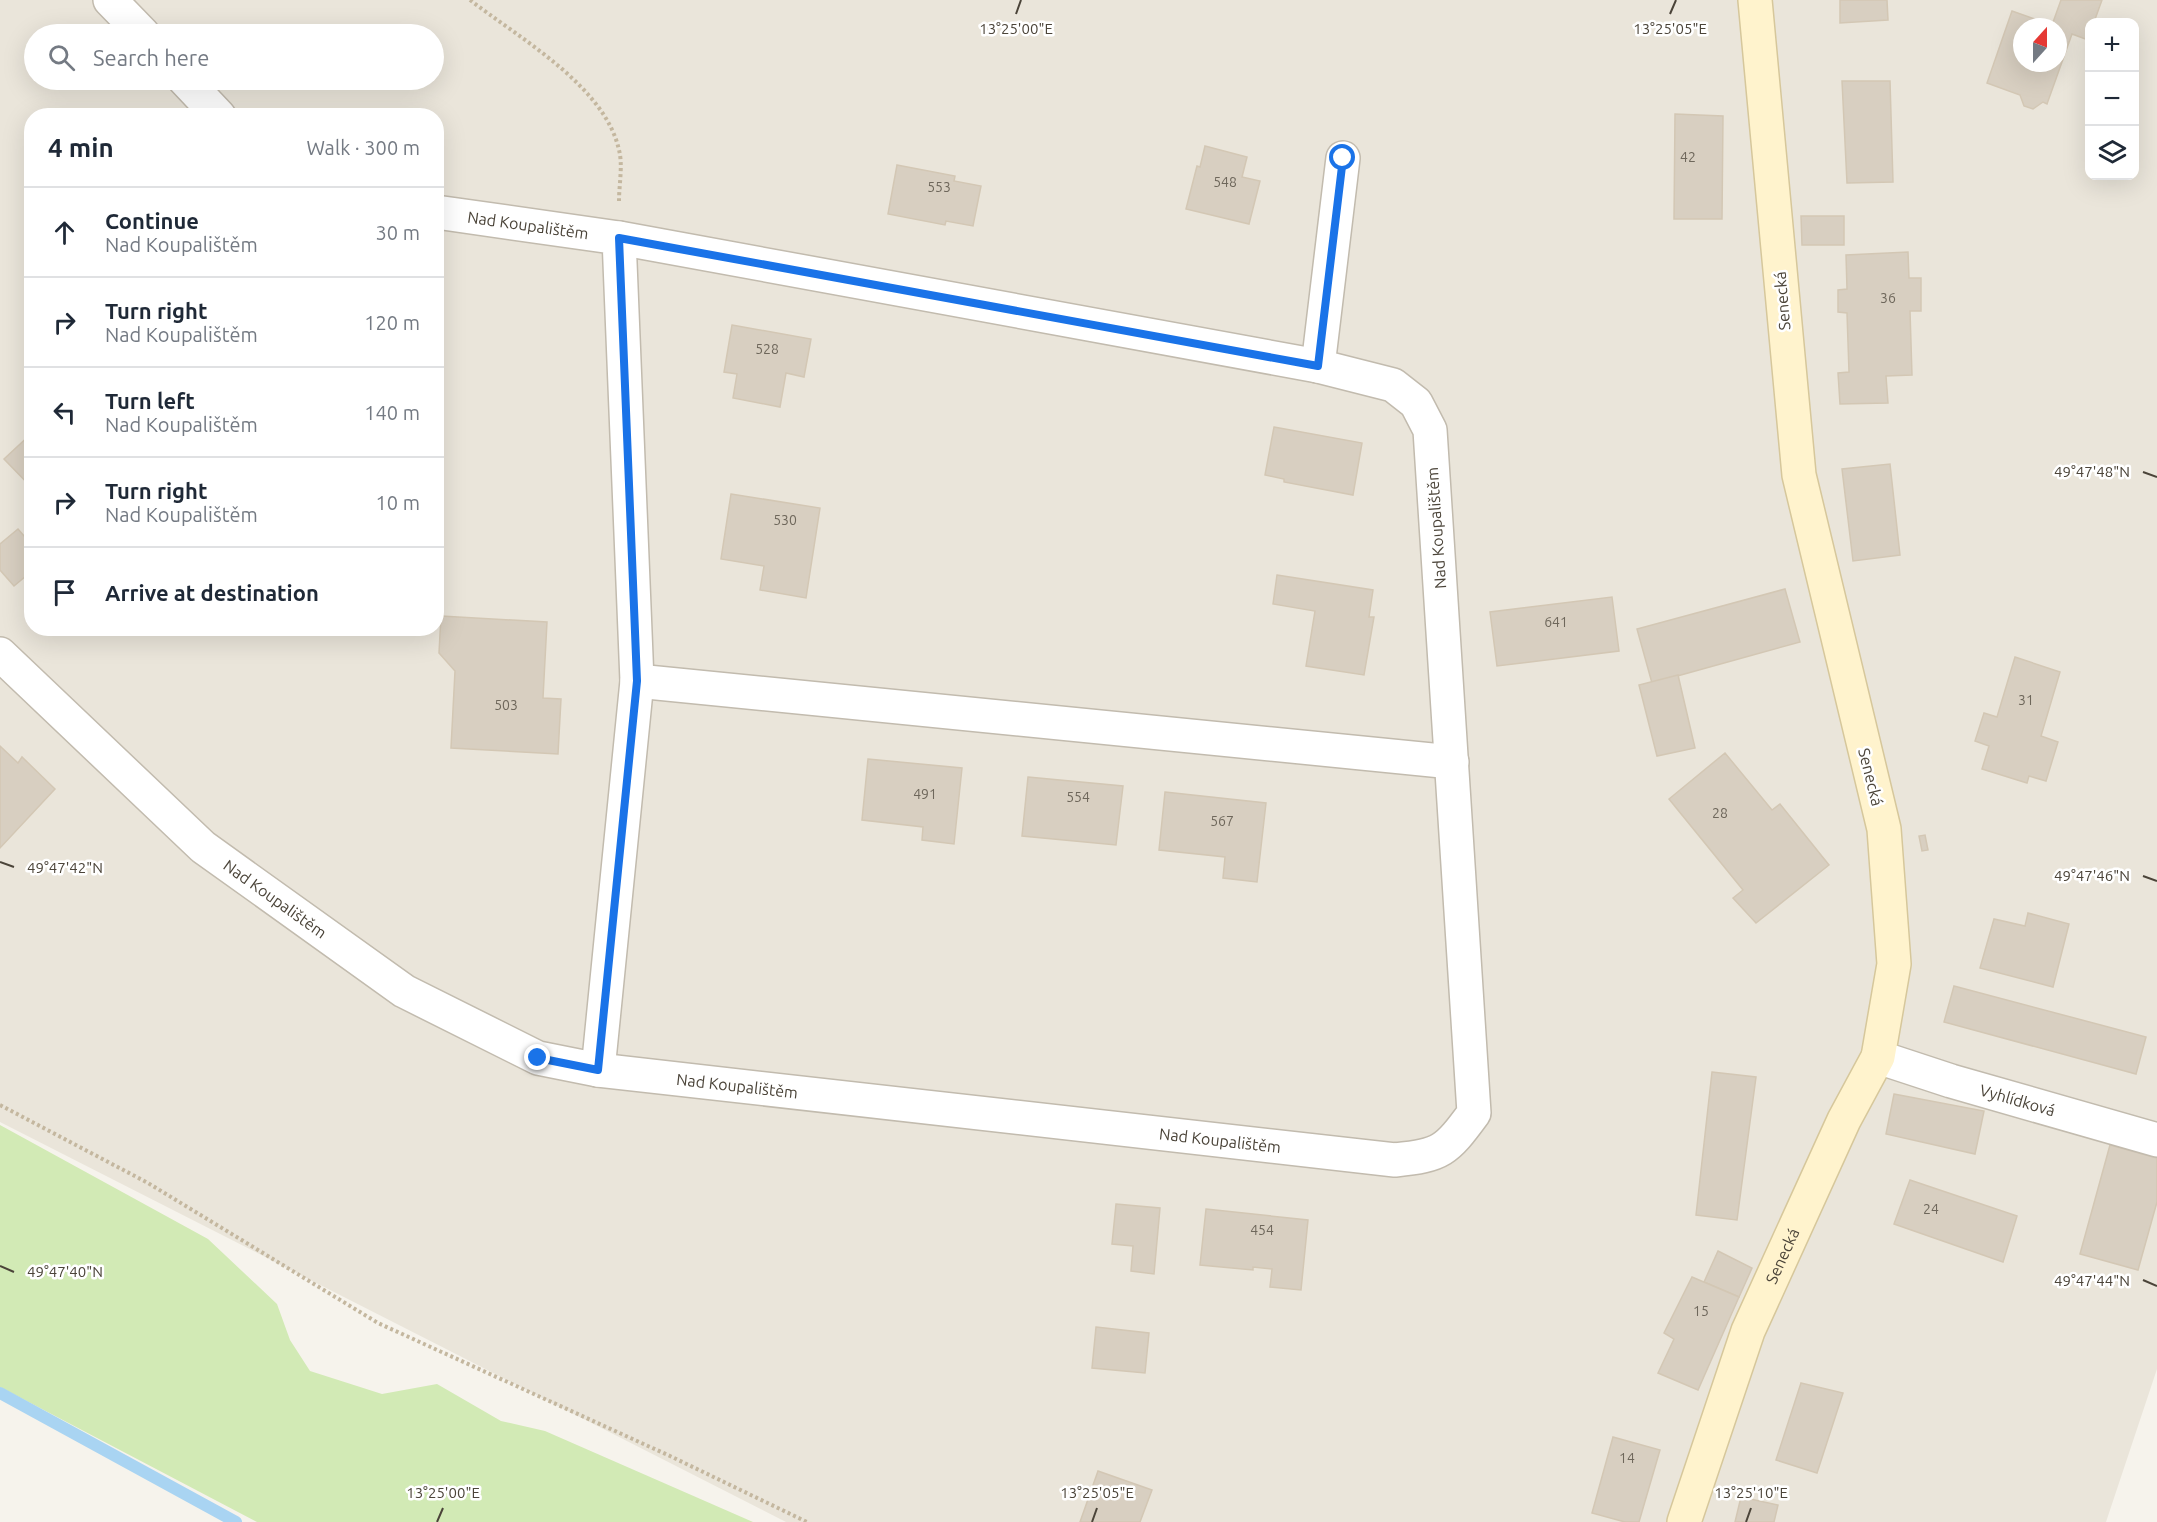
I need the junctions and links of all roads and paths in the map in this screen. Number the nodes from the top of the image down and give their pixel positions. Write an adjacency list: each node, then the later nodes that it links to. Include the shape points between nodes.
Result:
1 (110, 0): 4 (street)
2 (470, 0): 9 (path, via 577,82 604,116 619,151)
3 (1755, 0): 14 (street, Senecká, via 1799,475 1884,829 1894,964)
4 (133, 24)
5 (194, 90): 6 (street)
6 (211, 108)
7 (1343, 158): 10 (street)
8 (444, 213): 9 (street, Nad Koupalištěm)
9 (619, 238): 10 (street, Nad Koupalištěm); 12 (street)
10 (1318, 366): 13 (street, Nad Koupalištěm, via 1393,385 1416,403 1430,430)
11 (0, 654): 15 (street, Nad Koupalištěm, via 203,847 404,991 538,1058)
12 (637, 681): 13 (street); 15 (street)
13 (1452, 762): 15 (street, Nad Koupalištěm, via 1474,1113 1455,1139 1432,1156 1395,1160)
14 (1878, 1057): 17 (street, Vyhlídková); 19 (street, Senecká, via 1844,1120 1748,1331)
15 (598, 1070)
16 (0, 1105): 18 (path, via 148,1183 378,1323)
17 (2157, 1140)
18 (807, 1522)
19 (1684, 1522)

